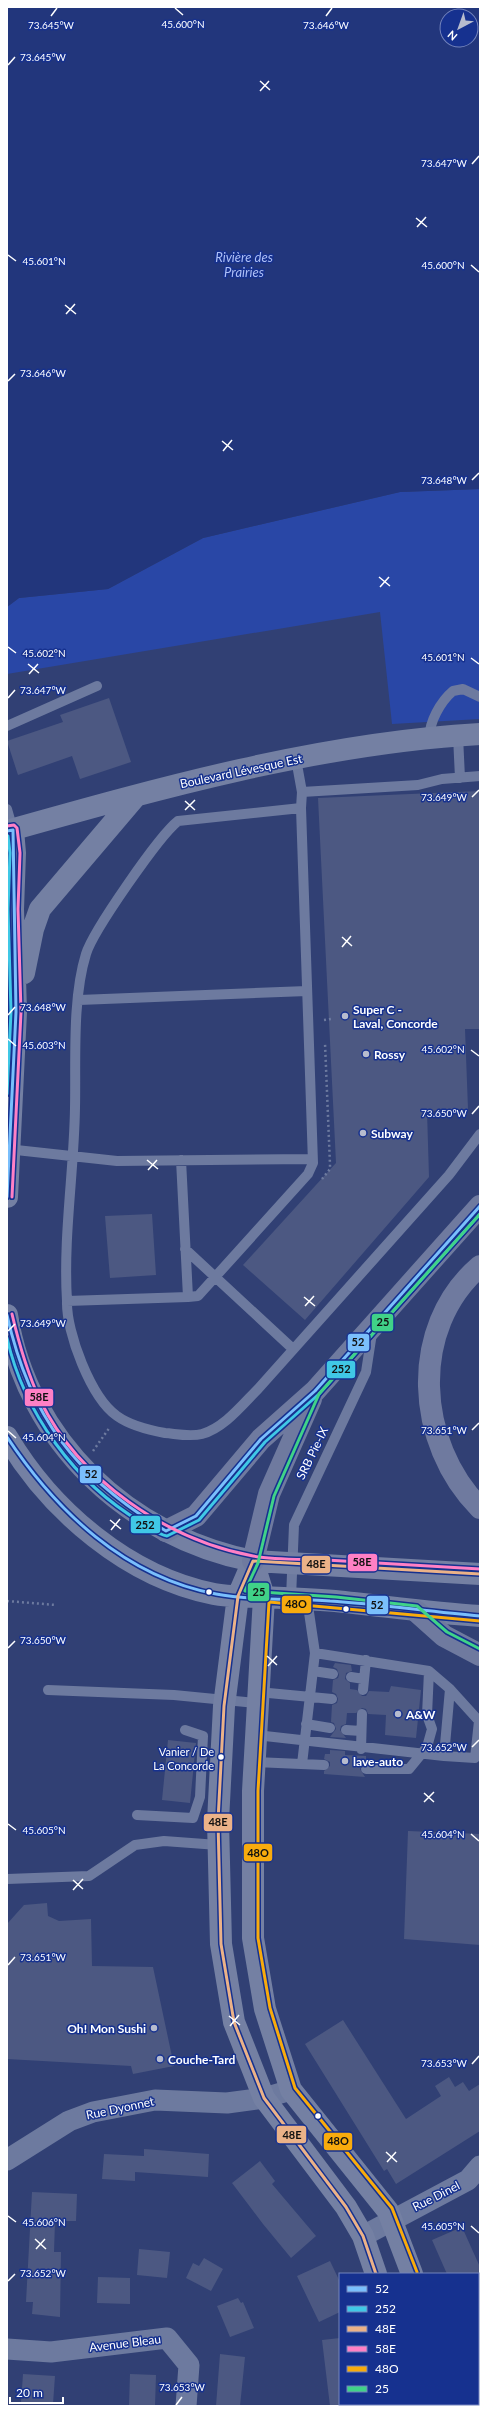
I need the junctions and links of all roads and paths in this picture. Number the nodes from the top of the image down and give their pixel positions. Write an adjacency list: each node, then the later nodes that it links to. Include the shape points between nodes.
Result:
1 (97, 686): 3 (lane)
2 (480, 697): 6 (lane, via 463,689 453,691 430,727)
3 (7, 726)
4 (480, 734): 5 (street, Boulevard Lévesque Est)
5 (458, 736): 6 (street, Boulevard Lévesque Est); 9 (lane)
6 (430, 739): 7 (street, Boulevard Lévesque Est)
7 (296, 759): 10 (lane); 11 (street, Boulevard Lévesque Est)
8 (480, 776): 9 (lane)
9 (460, 778): 10 (lane, via 418,785)
10 (302, 792): 12 (lane)
11 (136, 796): 14 (street, Boulevard Lévesque Est); 17 (street, via 40,909 33,929)
12 (301, 808): 15 (lane); 16 (lane, via 189,818 174,824 91,939 82,967)
13 (7, 809): 14 (lane)
14 (10, 831): 17 (street, via 15,853 13,908)
15 (307, 991): 16 (lane); 23 (lane)
16 (79, 1000): 22 (lane)
17 (16, 1012): 21 (street)
18 (324, 1020): 19 (path)
19 (331, 1020)
20 (480, 1134): 34 (lane, via 449,1175)
21 (8, 1149): 22 (lane); 25 (street)
22 (72, 1154): 24 (lane, via 117,1161); 31 (lane, via 66,1261)
23 (312, 1159): 24 (lane); 29 (lane, via 308,1174)
24 (181, 1160): 27 (lane)
25 (7, 1197)
26 (480, 1206): 33 (highway)
27 (186, 1250): 29 (lane); 30 (lane)
28 (480, 1266): 39 (highway, via 460,1286 440,1324 432,1355 428,1390 433,1425 443,1456 457,1481)
29 (215, 1276): 30 (lane, via 198,1296); 34 (lane)
30 (188, 1297): 31 (lane)
31 (67, 1301): 34 (lane, via 74,1341 100,1398 117,1416 153,1431 201,1435 219,1426 253,1394)
32 (7, 1315): 40 (street, via 13,1345 26,1381 56,1437 102,1488 127,1508)
33 (374, 1324): 35 (highway); 42 (lane, SRB Pie-IX, via 366,1372 296,1520)
34 (293, 1349)
35 (315, 1391): 40 (highway, via 261,1439 196,1516); 41 (highway, via 269,1494)
36 (7, 1437): 44 (street, via 47,1493 110,1548 144,1568 181,1584 214,1594)
37 (101, 1440): 38 (path)
38 (91, 1454)
39 (480, 1508)
40 (166, 1531): 41 (street, via 224,1554)
41 (253, 1561): 42 (street); 44 (street); 45 (street)
42 (291, 1565): 43 (street); 46 (lane, SRB Pie-IX)
43 (480, 1574)
44 (238, 1596): 45 (street); 65 (street)
45 (264, 1597): 46 (street); 62 (street)
46 (299, 1599): 49 (street); 51 (lane, SRB Pie-IX)
47 (7, 1601): 48 (path)
48 (56, 1605)
49 (416, 1611): 50 (street); 52 (highway, via 444,1636)
50 (480, 1616)
51 (315, 1653): 53 (lane); 54 (lane, SRB Pie-IX)
52 (480, 1655)
53 (366, 1660): 55 (lane); 58 (lane)
54 (313, 1671): 56 (lane); 63 (lane, SRB Pie-IX)
55 (429, 1671): 59 (lane); 75 (lane, via 427,1715 432,1729 427,1747)
56 (333, 1674)
57 (351, 1677): 58 (lane)
58 (364, 1679): 61 (lane)
59 (450, 1689): 76 (lane); 76 (lane, via 479,1721 475,1758)
60 (48, 1690): 65 (lane)
61 (363, 1690)
62 (257, 1697): 63 (lane); 65 (lane); 72 (street)
63 (309, 1697): 64 (lane); 67 (lane, SRB Pie-IX)
64 (332, 1699)
65 (225, 1700): 82 (street)
66 (362, 1714): 71 (lane)
67 (306, 1724): 68 (lane); 73 (lane, SRB Pie-IX)
68 (330, 1728)
69 (186, 1730): 81 (lane, via 203,1736 200,1797 193,1818)
70 (346, 1730): 71 (lane)
71 (361, 1731): 74 (lane)
72 (256, 1735): 73 (lane); 77 (street)
73 (304, 1740): 74 (lane); 78 (lane, SRB Pie-IX)
74 (361, 1749): 75 (lane)
75 (419, 1754): 76 (lane); 80 (lane, via 409,1769)
76 (444, 1756)
77 (255, 1762): 78 (lane); 84 (street, via 253,1944 265,2009)
78 (302, 1764): 79 (lane)
79 (324, 1765)
80 (366, 1769)
81 (137, 1815)
82 (218, 1845): 83 (lane, via 164,1841 136,1845 89,1876); 85 (street, via 222,1944 234,2022)
83 (7, 1879)
84 (291, 2090): 85 (street, Rue Dyonnet); 88 (street)
85 (264, 2098): 86 (street, Rue Dyonnet, via 227,2103 155,2100 93,2112 69,2121); 89 (street, via 346,2207)
86 (7, 2160)
87 (476, 2177): 88 (street, Rue Dinel)
88 (392, 2218): 89 (street, Rue Dinel); 91 (street)
89 (363, 2236): 90 (street)
90 (376, 2273)
91 (412, 2273)
92 (7, 2349): 93 (street, Avenue Bleau, via 51,2352 167,2338 189,2365)
93 (186, 2406)

